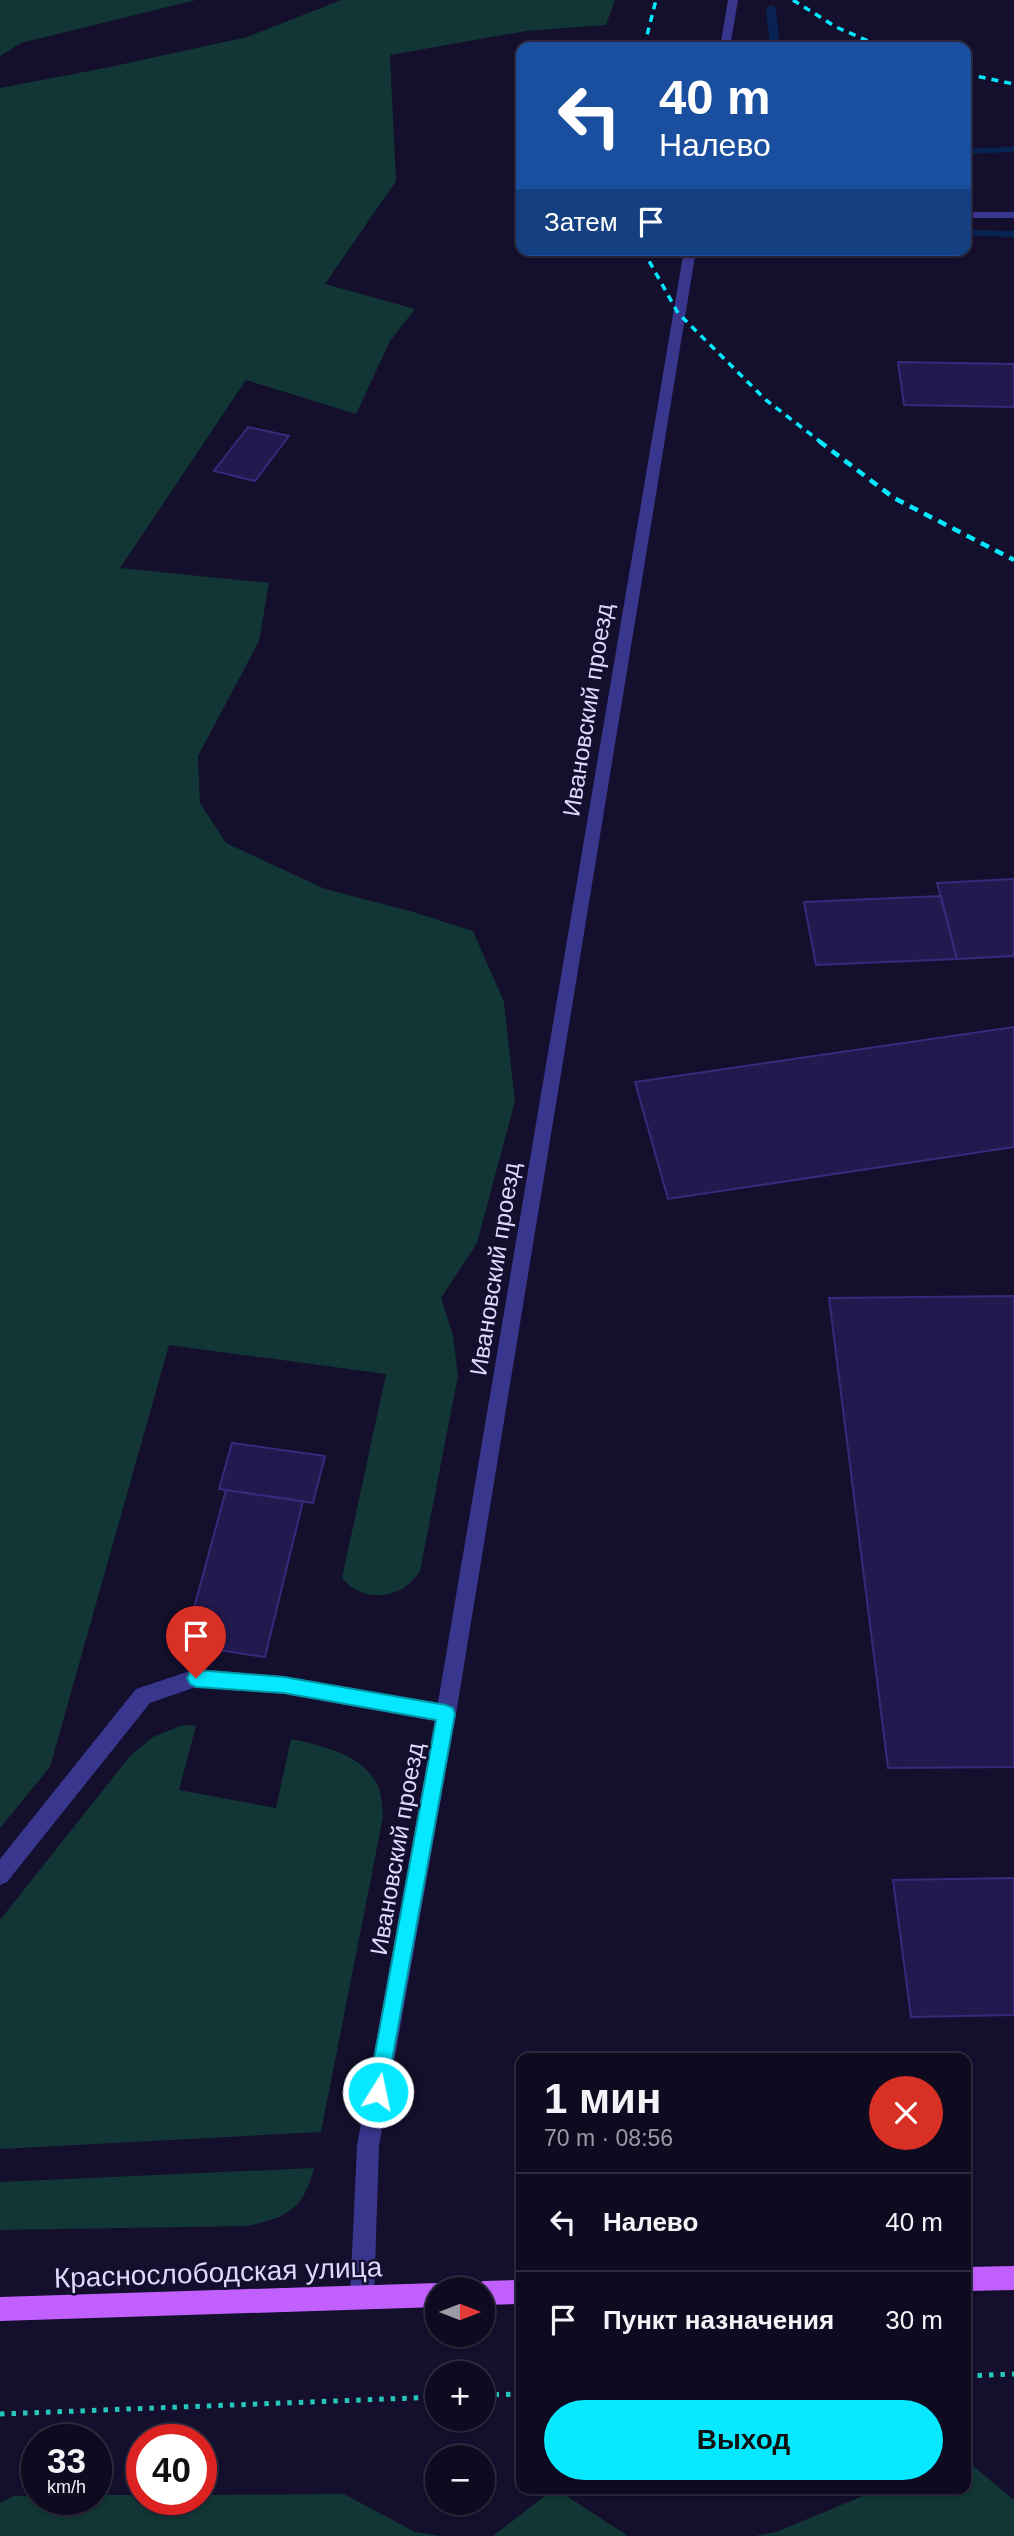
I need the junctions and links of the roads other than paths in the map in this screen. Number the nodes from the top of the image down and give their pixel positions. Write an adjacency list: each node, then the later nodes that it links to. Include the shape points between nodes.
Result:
1 (733, 0): 2 (street)
2 (726, 42)
3 (971, 215): 4 (street)
4 (1014, 215)
5 (689, 256): 6 (street, Ивановский проезд)
6 (446, 1714): 7 (street, via 284,1685 196,1678 143,1696); 13 (street, Ивановский проезд, via 368,2146)
7 (0, 1875)
8 (1014, 2278): 9 (main road)
9 (971, 2279)
10 (516, 2292): 11 (main road)
11 (495, 2293)
12 (425, 2295): 13 (main road, Краснослободская улица)
13 (362, 2297): 14 (main road, Краснослободская улица)
14 (0, 2309)

